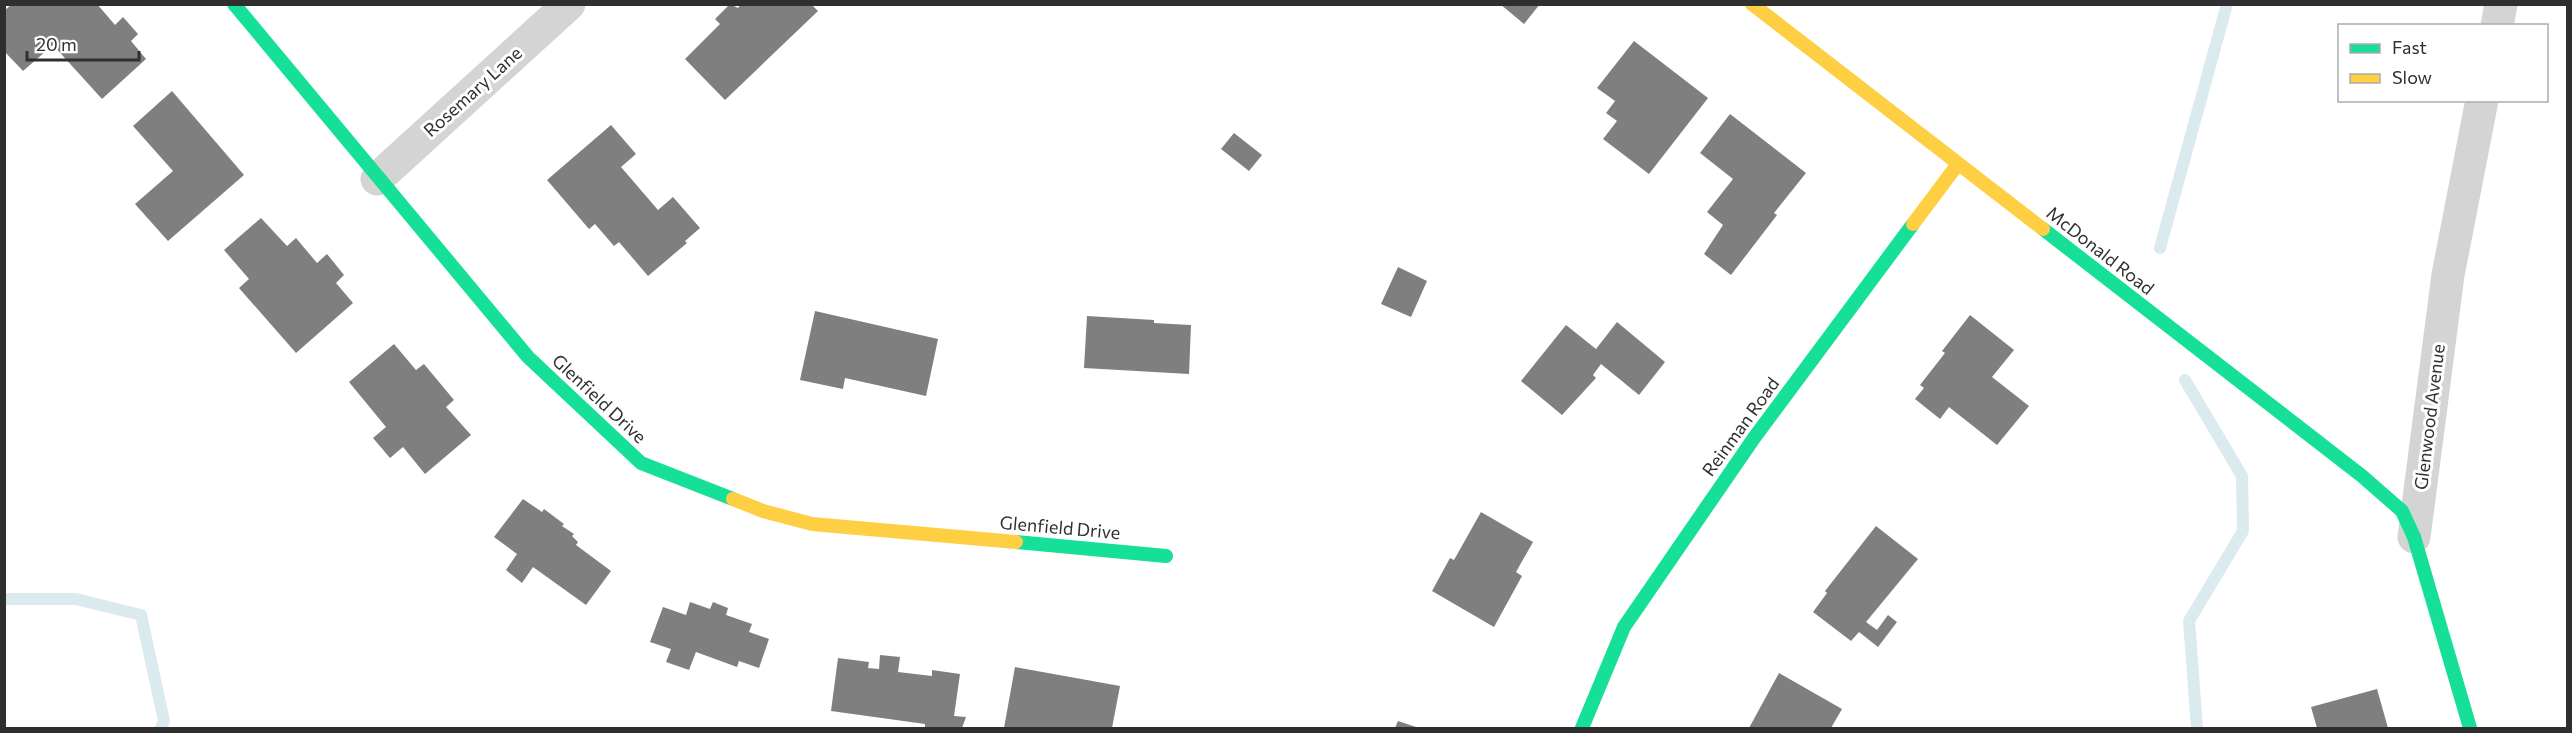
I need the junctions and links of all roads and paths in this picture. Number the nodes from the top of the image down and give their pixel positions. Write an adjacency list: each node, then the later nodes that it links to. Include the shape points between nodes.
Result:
1 (234, 4): 8 (street, Glenfield Drive)
2 (569, 4): 8 (street, Rosemary Lane)
3 (1752, 4): 7 (street, McDonald Road)
4 (2501, 4): 5 (street)
5 (2497, 24)
6 (2482, 102): 9 (street, Glenwood Avenue, via 2448,275)
7 (1958, 164): 9 (street, McDonald Road, via 2362,476 2402,511); 11 (street, Reinman Road, via 1754,438 1623,627)
8 (377, 179): 10 (street, Glenfield Drive, via 528,357 641,463 763,510 812,524)
9 (2414, 537): 12 (street, Glenwood Avenue)
10 (1166, 556)
11 (1582, 729)
12 (2470, 729)

